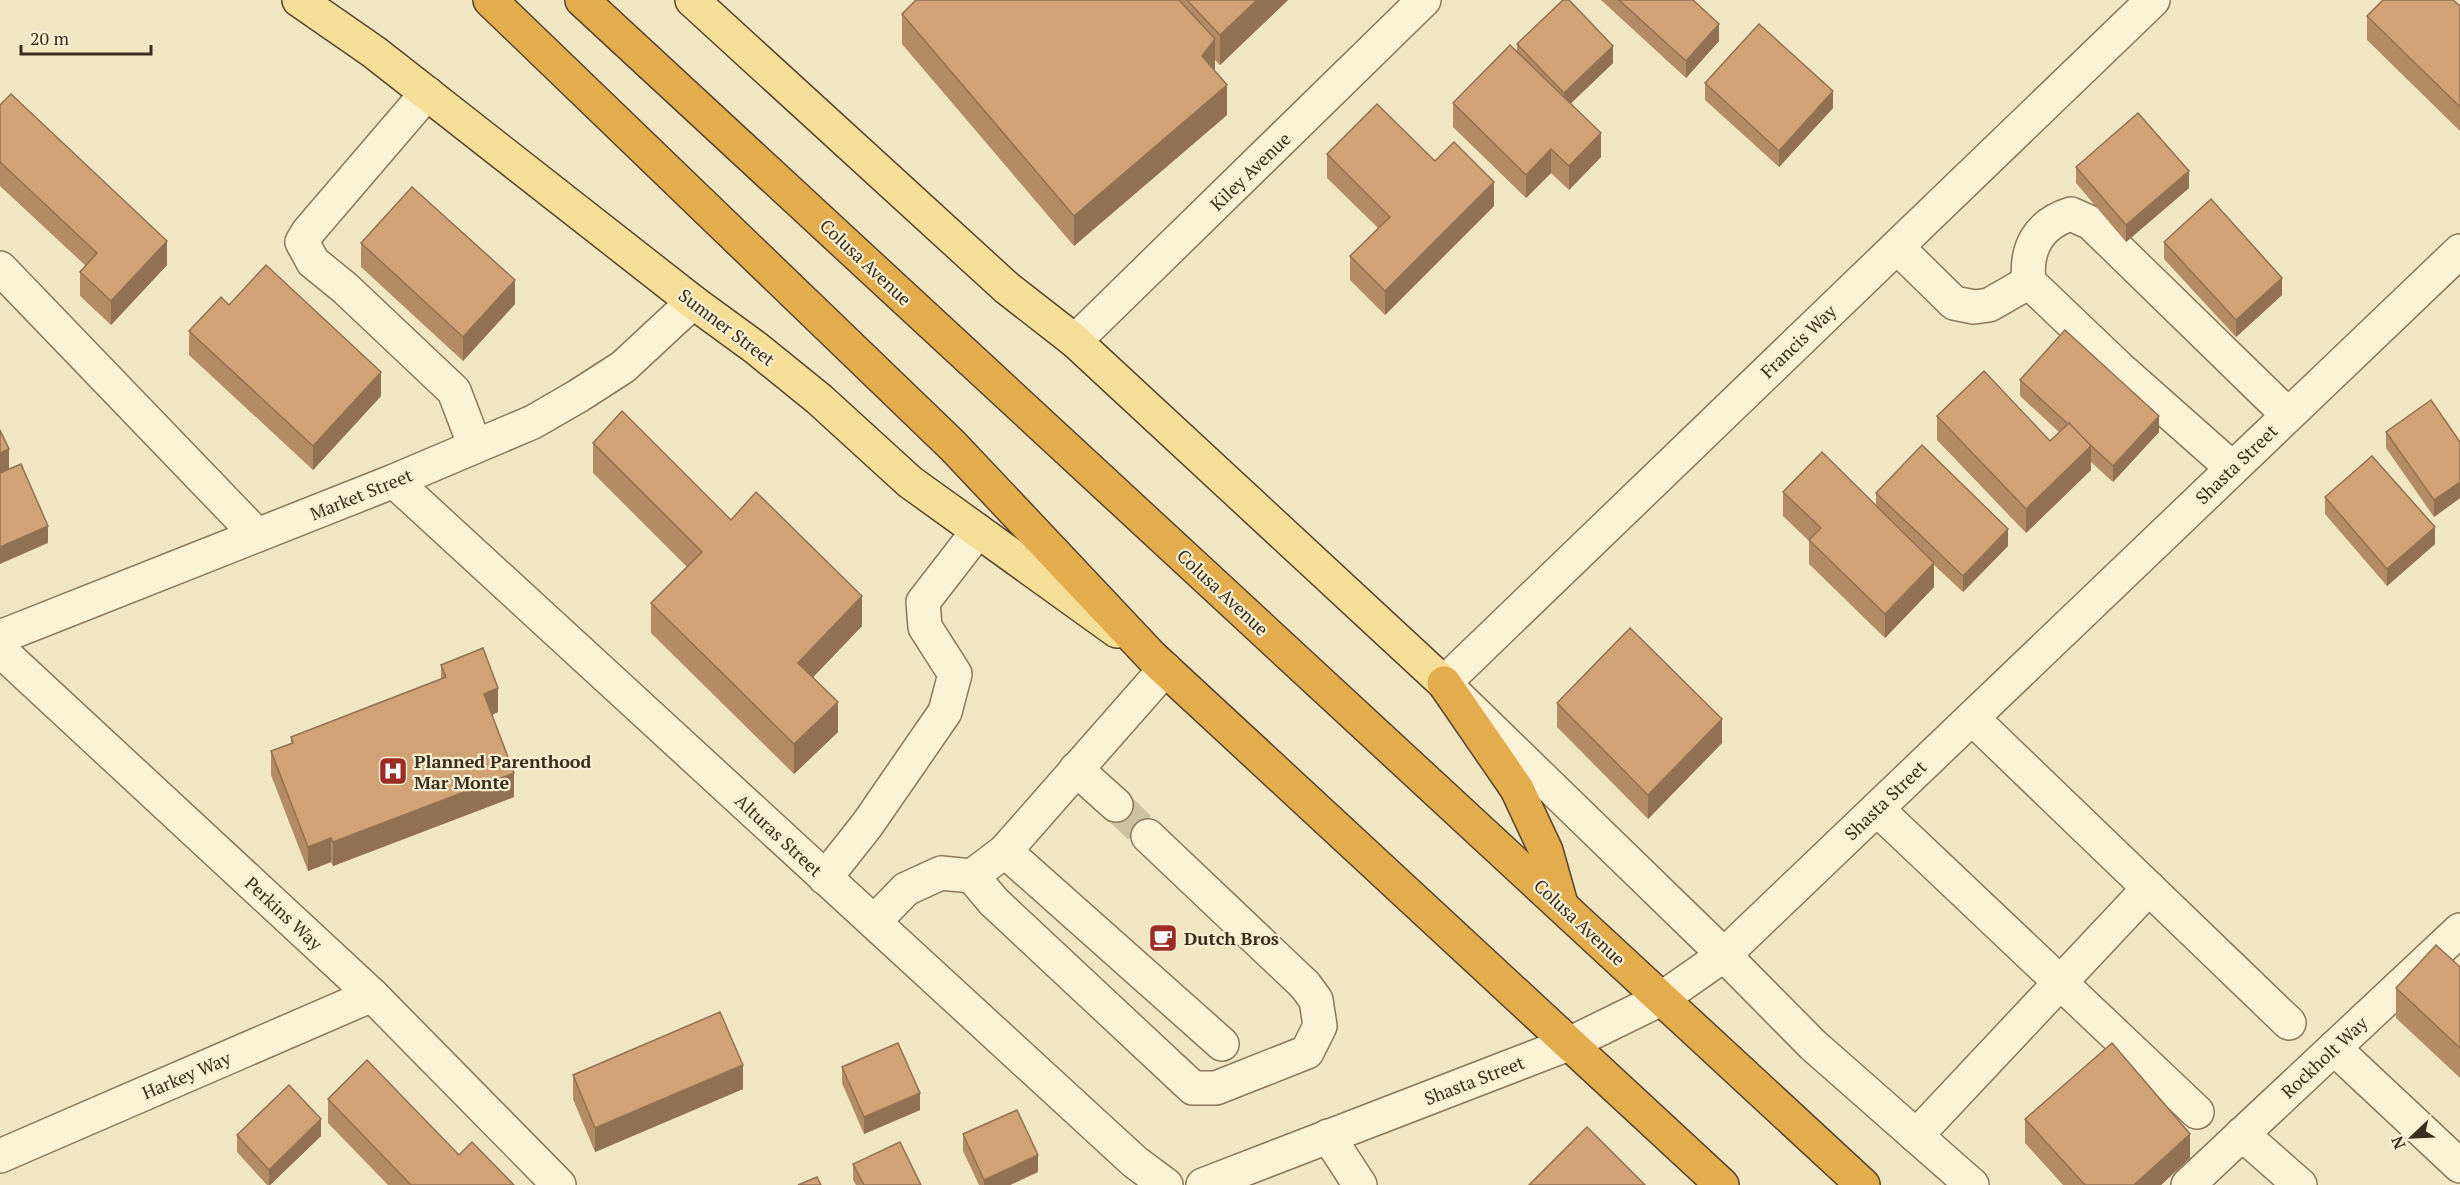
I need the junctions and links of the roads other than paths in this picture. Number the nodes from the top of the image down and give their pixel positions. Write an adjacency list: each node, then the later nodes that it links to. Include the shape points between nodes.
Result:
1 (299, 0): 7 (main road, Sumner Street)
2 (490, 0): 22 (highway, via 952,446)
3 (582, 0): 33 (highway, Colusa Avenue)
4 (692, 0): 13 (main road, via 1007,288)
5 (1425, 0): 13 (street, Kiley Avenue)
6 (2153, 0): 8 (street, Francis Way)
7 (427, 93): 12 (main road, Sumner Street); 15 (street, via 302,242 313,262 454,391)
8 (1897, 247): 11 (street, via 1953,303 1989,305); 23 (street, Francis Way)
9 (2460, 250): 14 (street, Shasta Street)
10 (0, 268): 19 (street)
11 (2029, 282): 14 (street, via 2026,264 2032,243 2055,219 2071,213 2091,223); 16 (street)
12 (693, 302): 15 (street, Market Street, via 622,366 578,396 533,422); 18 (main road, Sumner Street, via 819,399 910,482)
13 (1075, 341): 23 (main road)
14 (2288, 415): 16 (street, Shasta Street)
15 (475, 447): 17 (street, Market Street)
16 (2232, 468): 24 (street, Shasta Street)
17 (394, 481): 19 (street, Market Street); 31 (street, Alturas Street)
18 (978, 531): 22 (main road, Sumner Street); 31 (street, via 923,602 925,627 954,674 945,712)
19 (257, 535): 20 (street, Market Street)
20 (0, 637)
21 (0, 650): 38 (street, Perkins Way)
22 (1159, 663): 25 (street); 41 (highway)
23 (1444, 683): 33 (highway, via 1517,789 1546,851); 36 (street)
24 (1972, 718): 27 (street, Shasta Street); 32 (street)
25 (1076, 769): 26 (street); 29 (street)
26 (1116, 806)
27 (1877, 809): 36 (street, Shasta Street); 37 (street)
28 (1149, 836): 30 (street, via 1316,1000 1320,1026 1307,1052 1216,1089 1193,1088 994,902)
29 (1005, 851): 30 (street); 42 (street)
30 (972, 876): 34 (street, via 941,873 906,889)
31 (825, 878): 34 (street, Alturas Street)
32 (2149, 888): 37 (street); 40 (street)
33 (1562, 904): 39 (highway, Colusa Avenue)
34 (874, 922): 51 (street, Alturas Street, via 1135,1162)
35 (2460, 930): 43 (street, Rockholt Way)
36 (1724, 955): 39 (street, Shasta Street); 47 (street, via 1814,1045)
37 (2060, 982): 44 (street); 47 (street)
38 (372, 995): 48 (street, Harkey Way); 50 (street, Perkins Way)
39 (1661, 999): 41 (street, Shasta Street); 55 (highway, Colusa Avenue)
40 (2289, 1023)
41 (1571, 1043): 46 (street, Shasta Street); 54 (highway)
42 (1222, 1044)
43 (2334, 1048): 45 (street, Rockholt Way); 49 (street)
44 (2198, 1112)
45 (2242, 1134): 57 (street, Rockholt Way); 58 (street)
46 (1328, 1136): 52 (street, Shasta Street); 53 (street)
47 (1916, 1136): 56 (street)
48 (0, 1156)
49 (2460, 1166)
50 (559, 1185)
51 (1166, 1185)
52 (1203, 1185)
53 (1360, 1185)
54 (1722, 1185)
55 (1863, 1185)
56 (1972, 1185)
57 (2188, 1185)
58 (2300, 1185)

